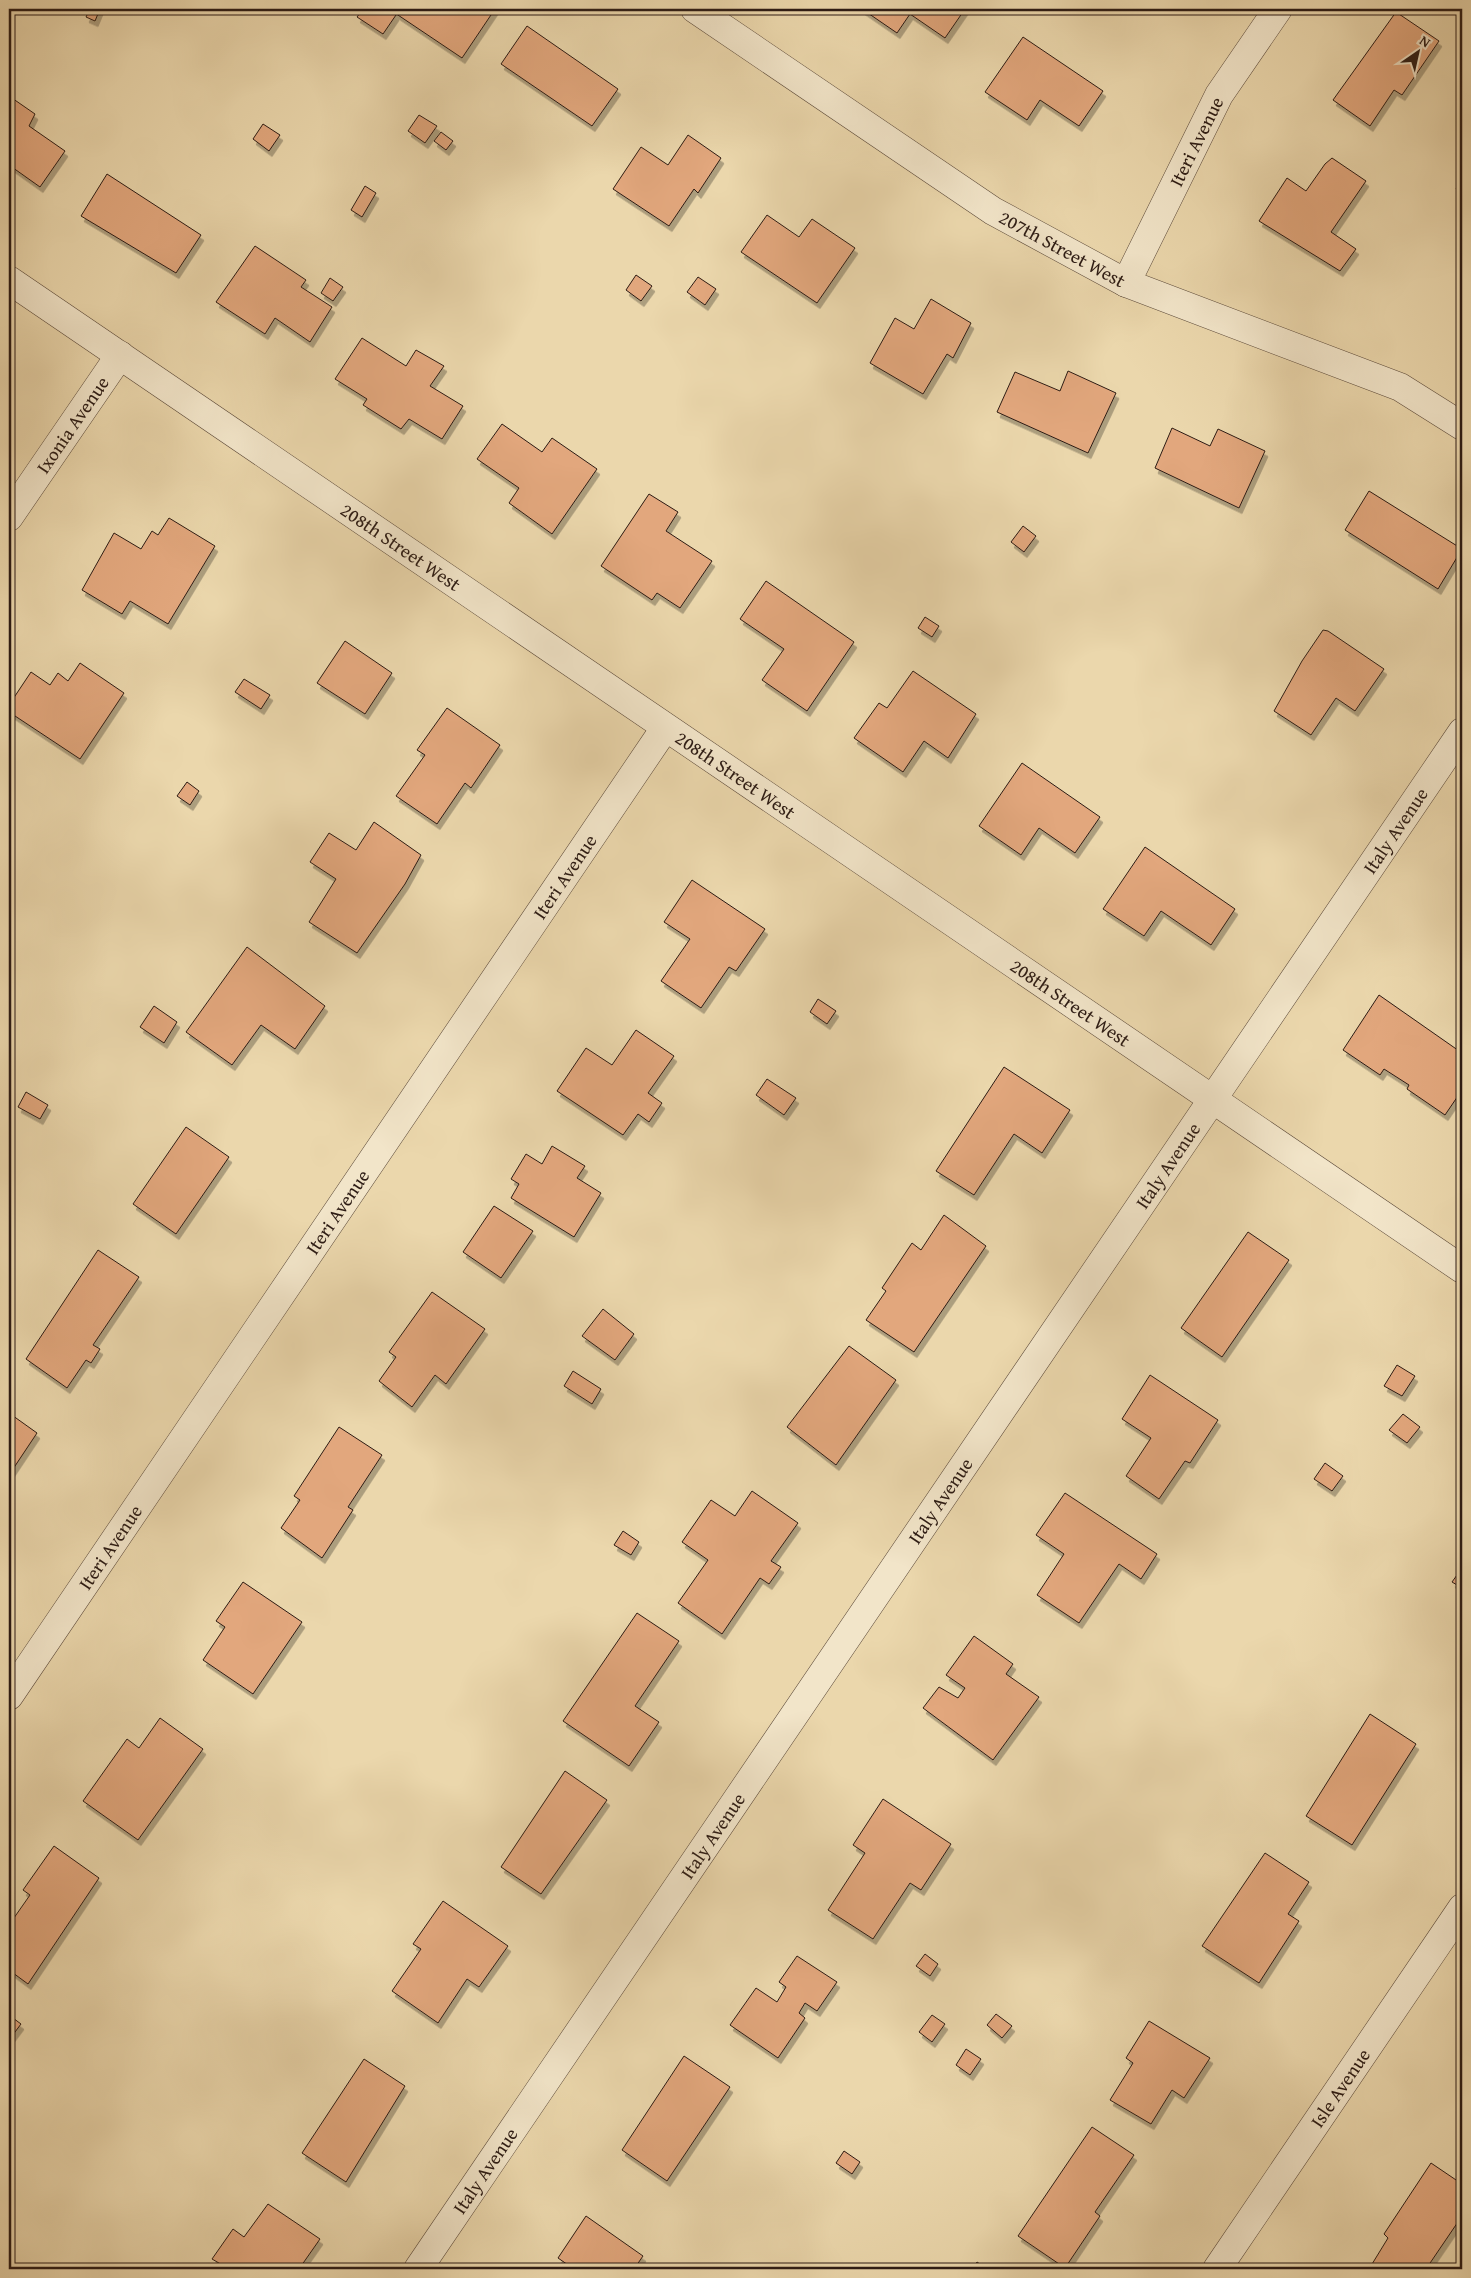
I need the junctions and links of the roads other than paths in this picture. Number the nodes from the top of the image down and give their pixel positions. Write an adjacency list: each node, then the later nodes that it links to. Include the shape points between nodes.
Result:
1 (695, 9): 4 (street, 207th Street West, via 993,211)
2 (1278, 9): 4 (street, Iteri Avenue, via 1219,95)
3 (9, 280): 5 (street, 208th Street West)
4 (1126, 283): 6 (street, 207th Street West, via 1400,387)
5 (120, 355): 7 (street, Ixonia Avenue); 8 (street, 208th Street West)
6 (1462, 426)
7 (9, 517)
8 (665, 728): 10 (street, 208th Street West); 12 (street, Iteri Avenue)
9 (1462, 732): 10 (street, Italy Avenue)
10 (1213, 1099): 11 (street, 208th Street West); 14 (street, Italy Avenue)
11 (1462, 1268)
12 (9, 1696)
13 (1462, 1908): 15 (street, Isle Avenue)
14 (418, 2269)
15 (1217, 2269)

